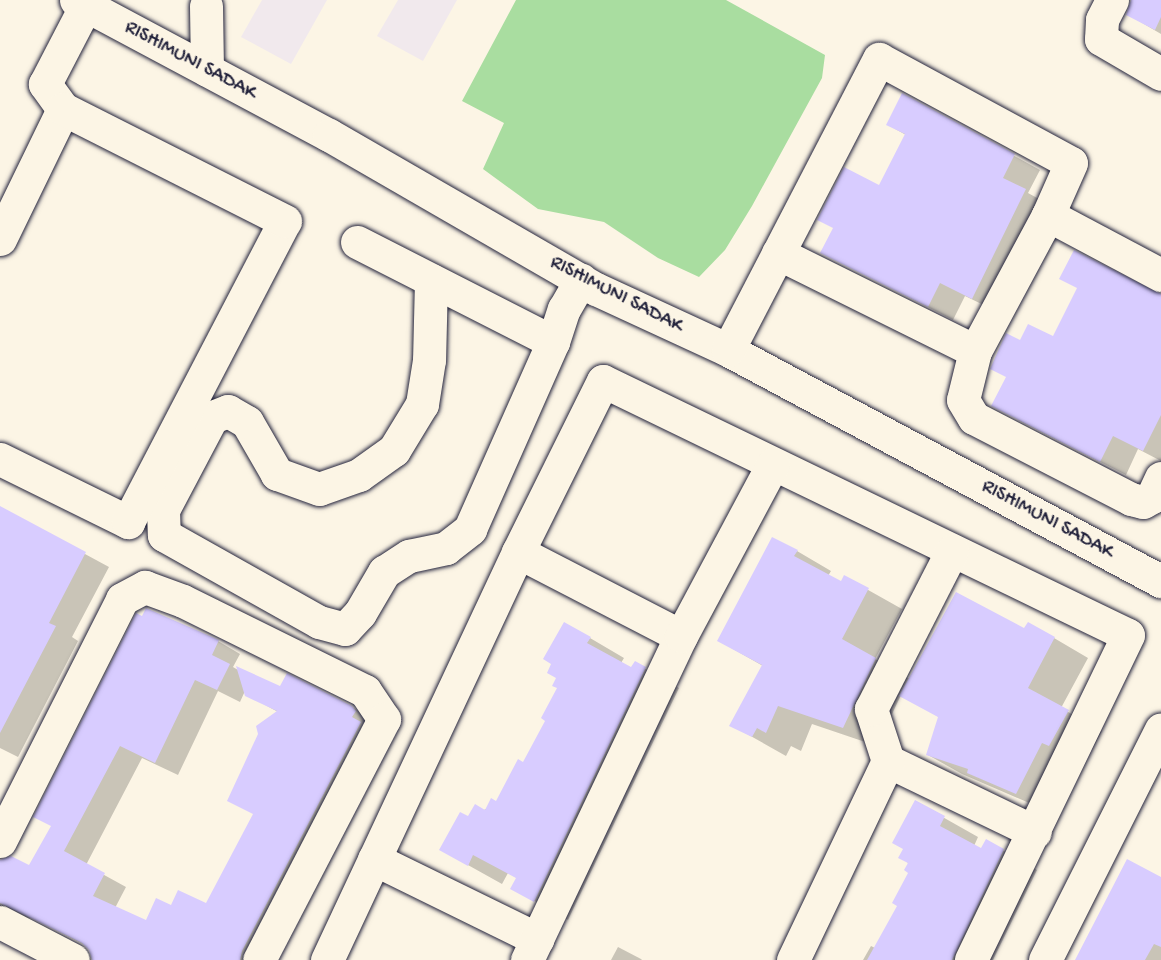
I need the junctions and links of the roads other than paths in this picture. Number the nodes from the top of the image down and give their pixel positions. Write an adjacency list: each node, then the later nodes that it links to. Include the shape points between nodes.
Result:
1 (1112, 0): 5 (street, via 1102,20 1101,39)
2 (207, 2): 4 (street)
3 (81, 3): 4 (street, RISHIMUNI SADAK); 6 (street, via 45,84)
4 (207, 70): 13 (street, RISHIMUNI SADAK, via 329,135)
5 (1161, 74)
6 (63, 109): 8 (street); 17 (street, via 285,221 128,522)
7 (1048, 215): 10 (street, via 1071,163 879,59); 11 (street); 16 (street)
8 (0, 239)
9 (357, 242): 12 (street)
10 (778, 253): 15 (street); 16 (street)
11 (1161, 275)
12 (431, 280): 14 (street); 14 (street, via 429,360 422,405 394,450 360,475 318,489 277,474 247,422 228,411 212,417 163,510 164,535 319,622 345,629 360,614 384,572 409,556 447,548 470,529)
13 (581, 280): 14 (street, via 564,309); 15 (street, RISHIMUNI SADAK)
14 (553, 342)
15 (728, 350): 22 (street, RISHIMUNI SADAK)
16 (975, 351): 19 (street, via 963,400 974,418 1131,499 1143,502 1152,496)
17 (0, 459)
18 (773, 464): 20 (street); 21 (street, via 603,381); 23 (street)
19 (1161, 478)
20 (952, 551): 25 (street, via 871,709); 26 (street, via 1128,635)
21 (518, 552): 23 (street); 28 (street)
22 (1161, 581)
23 (681, 636): 30 (street)
24 (1161, 729): 36 (street)
25 (888, 761): 26 (street); 34 (street)
26 (1035, 832): 35 (street)
27 (0, 841): 32 (street, via 122,599 145,587 183,601 365,691 384,719)
28 (374, 859): 30 (street); 33 (street)
29 (0, 922): 31 (street)
30 (532, 950)
31 (73, 960)
32 (259, 960)
33 (327, 960)
34 (793, 960)
35 (971, 960)
36 (1045, 960)

